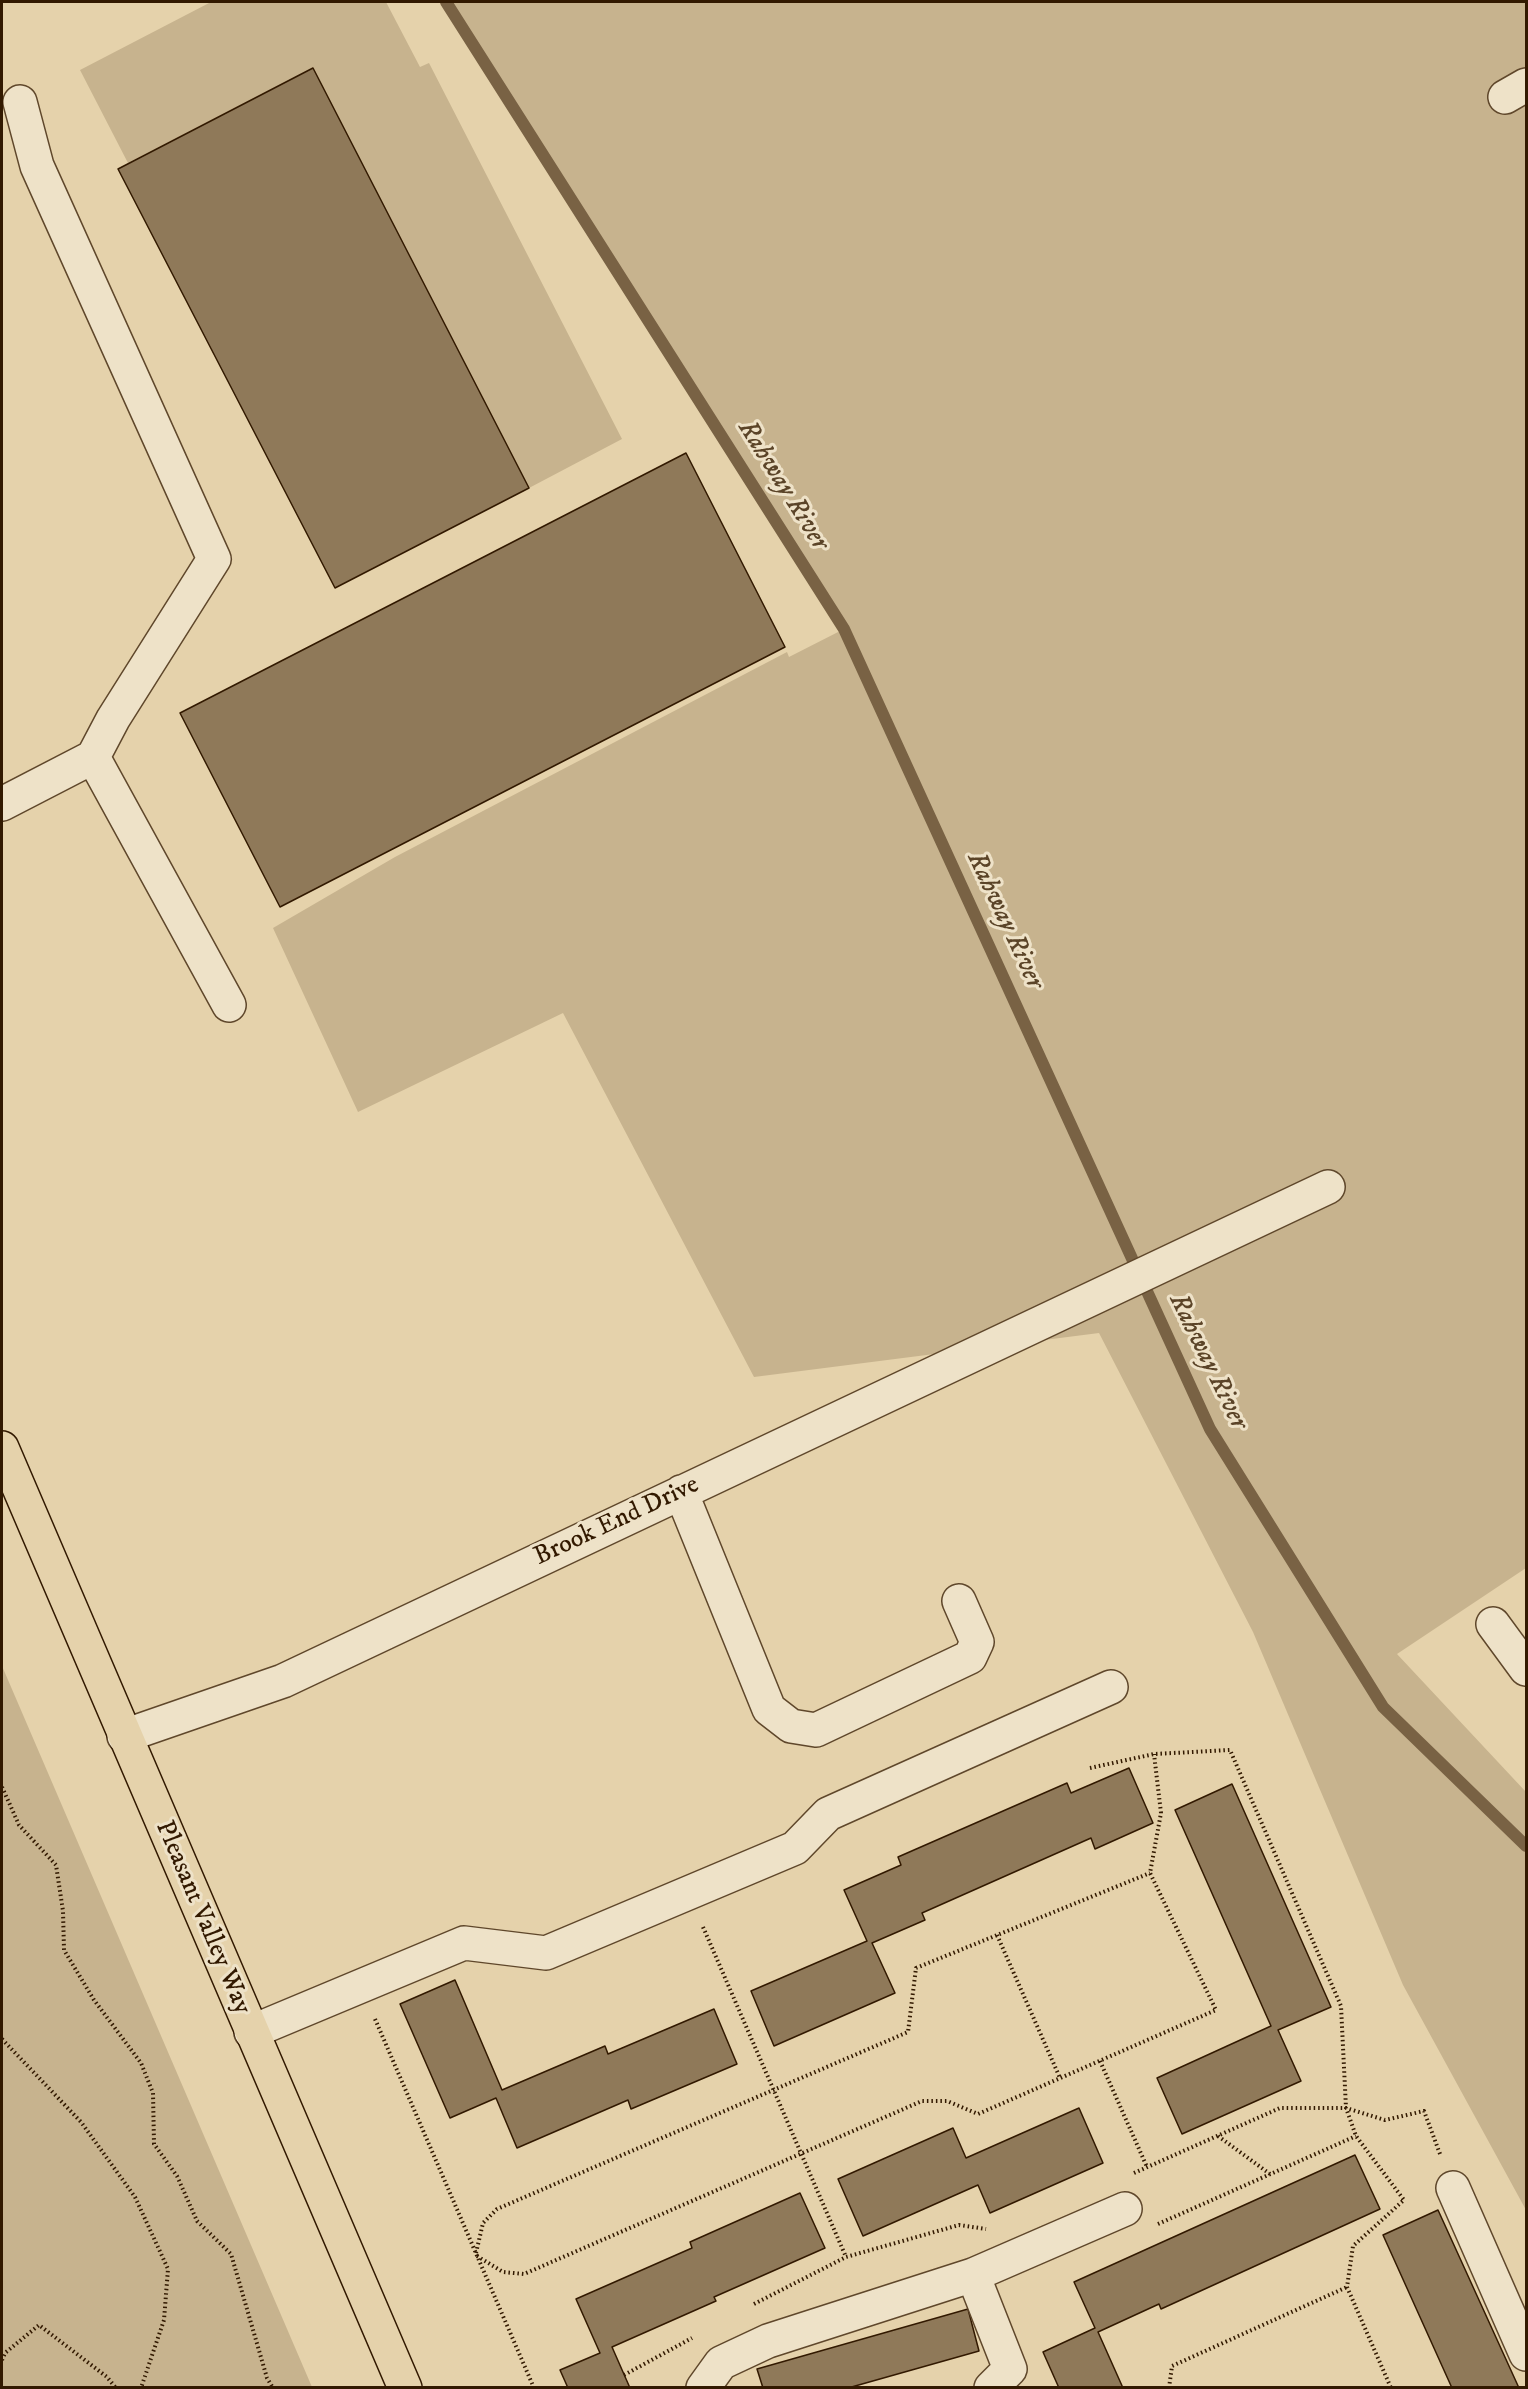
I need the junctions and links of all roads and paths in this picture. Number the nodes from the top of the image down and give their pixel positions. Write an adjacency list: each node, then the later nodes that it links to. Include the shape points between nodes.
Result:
1 (20, 102): 2 (street, via 37,166 214,559)
2 (93, 757): 3 (street); 4 (street)
3 (2, 804)
4 (229, 1005)
5 (1328, 1187): 7 (street, Brook End Drive)
6 (2, 1448): 12 (main road, Pleasant Valley Way)
7 (681, 1492): 8 (street, via 769,1709 791,1726 816,1730 970,1657 977,1642); 12 (street, Brook End Drive, via 283,1681)
8 (959, 1601)
9 (1493, 1624): 10 (street)
10 (1527, 1669)
11 (1111, 1687): 17 (street, via 828,1814 795,1848)
12 (124, 1736): 20 (main road, Pleasant Valley Way)
13 (1154, 1754): 14 (path); 16 (path, via 1161,1813); 26 (path, via 1230,1750 1341,2006 1346,2108)
14 (1090, 1768)
15 (2, 1788): 40 (path, via 19,1825 56,1864 64,1950 94,2000 141,2063 153,2093 154,2144 177,2176 197,2221 231,2254)
16 (1150, 1873): 18 (path); 22 (path, via 1216,2010)
17 (688, 1893): 19 (street, via 546,1953 464,1943); 24 (path)
18 (997, 1935): 23 (path); 24 (path, via 915,1968 908,2032)
19 (360, 1986): 20 (street); 32 (path)
20 (251, 2032): 41 (main road, Pleasant Valley Way)
21 (2, 2039): 39 (path, via 81,2122 135,2197 168,2269 164,2320)
22 (1100, 2061): 23 (path); 28 (path)
23 (1060, 2078): 27 (path, via 978,2114 947,2101 922,2101)
24 (774, 2090): 27 (path); 32 (path, via 497,2209 483,2223)
25 (1217, 2136): 29 (path)
26 (1356, 2136): 29 (path); 35 (path, via 1404,2200 1353,2246)
27 (801, 2154): 32 (path, via 524,2274 503,2271); 33 (path)
28 (1147, 2167)
29 (1271, 2174): 31 (path)
30 (1453, 2188): 36 (street)
31 (1137, 2218): 34 (street)
32 (476, 2255): 42 (path)
33 (846, 2257)
34 (973, 2275): 43 (street, via 768,2341 721,2363); 44 (street, via 1010,2369)
35 (1347, 2287): 45 (path, via 1172,2366); 46 (path)
36 (1527, 2354)
37 (2, 2360): 38 (path, via 4,2353 39,2325)
38 (116, 2388)
39 (141, 2388)
40 (273, 2388)
41 (405, 2388)
42 (534, 2388)
43 (703, 2388)
44 (991, 2388)
45 (1169, 2388)
46 (1391, 2388)

